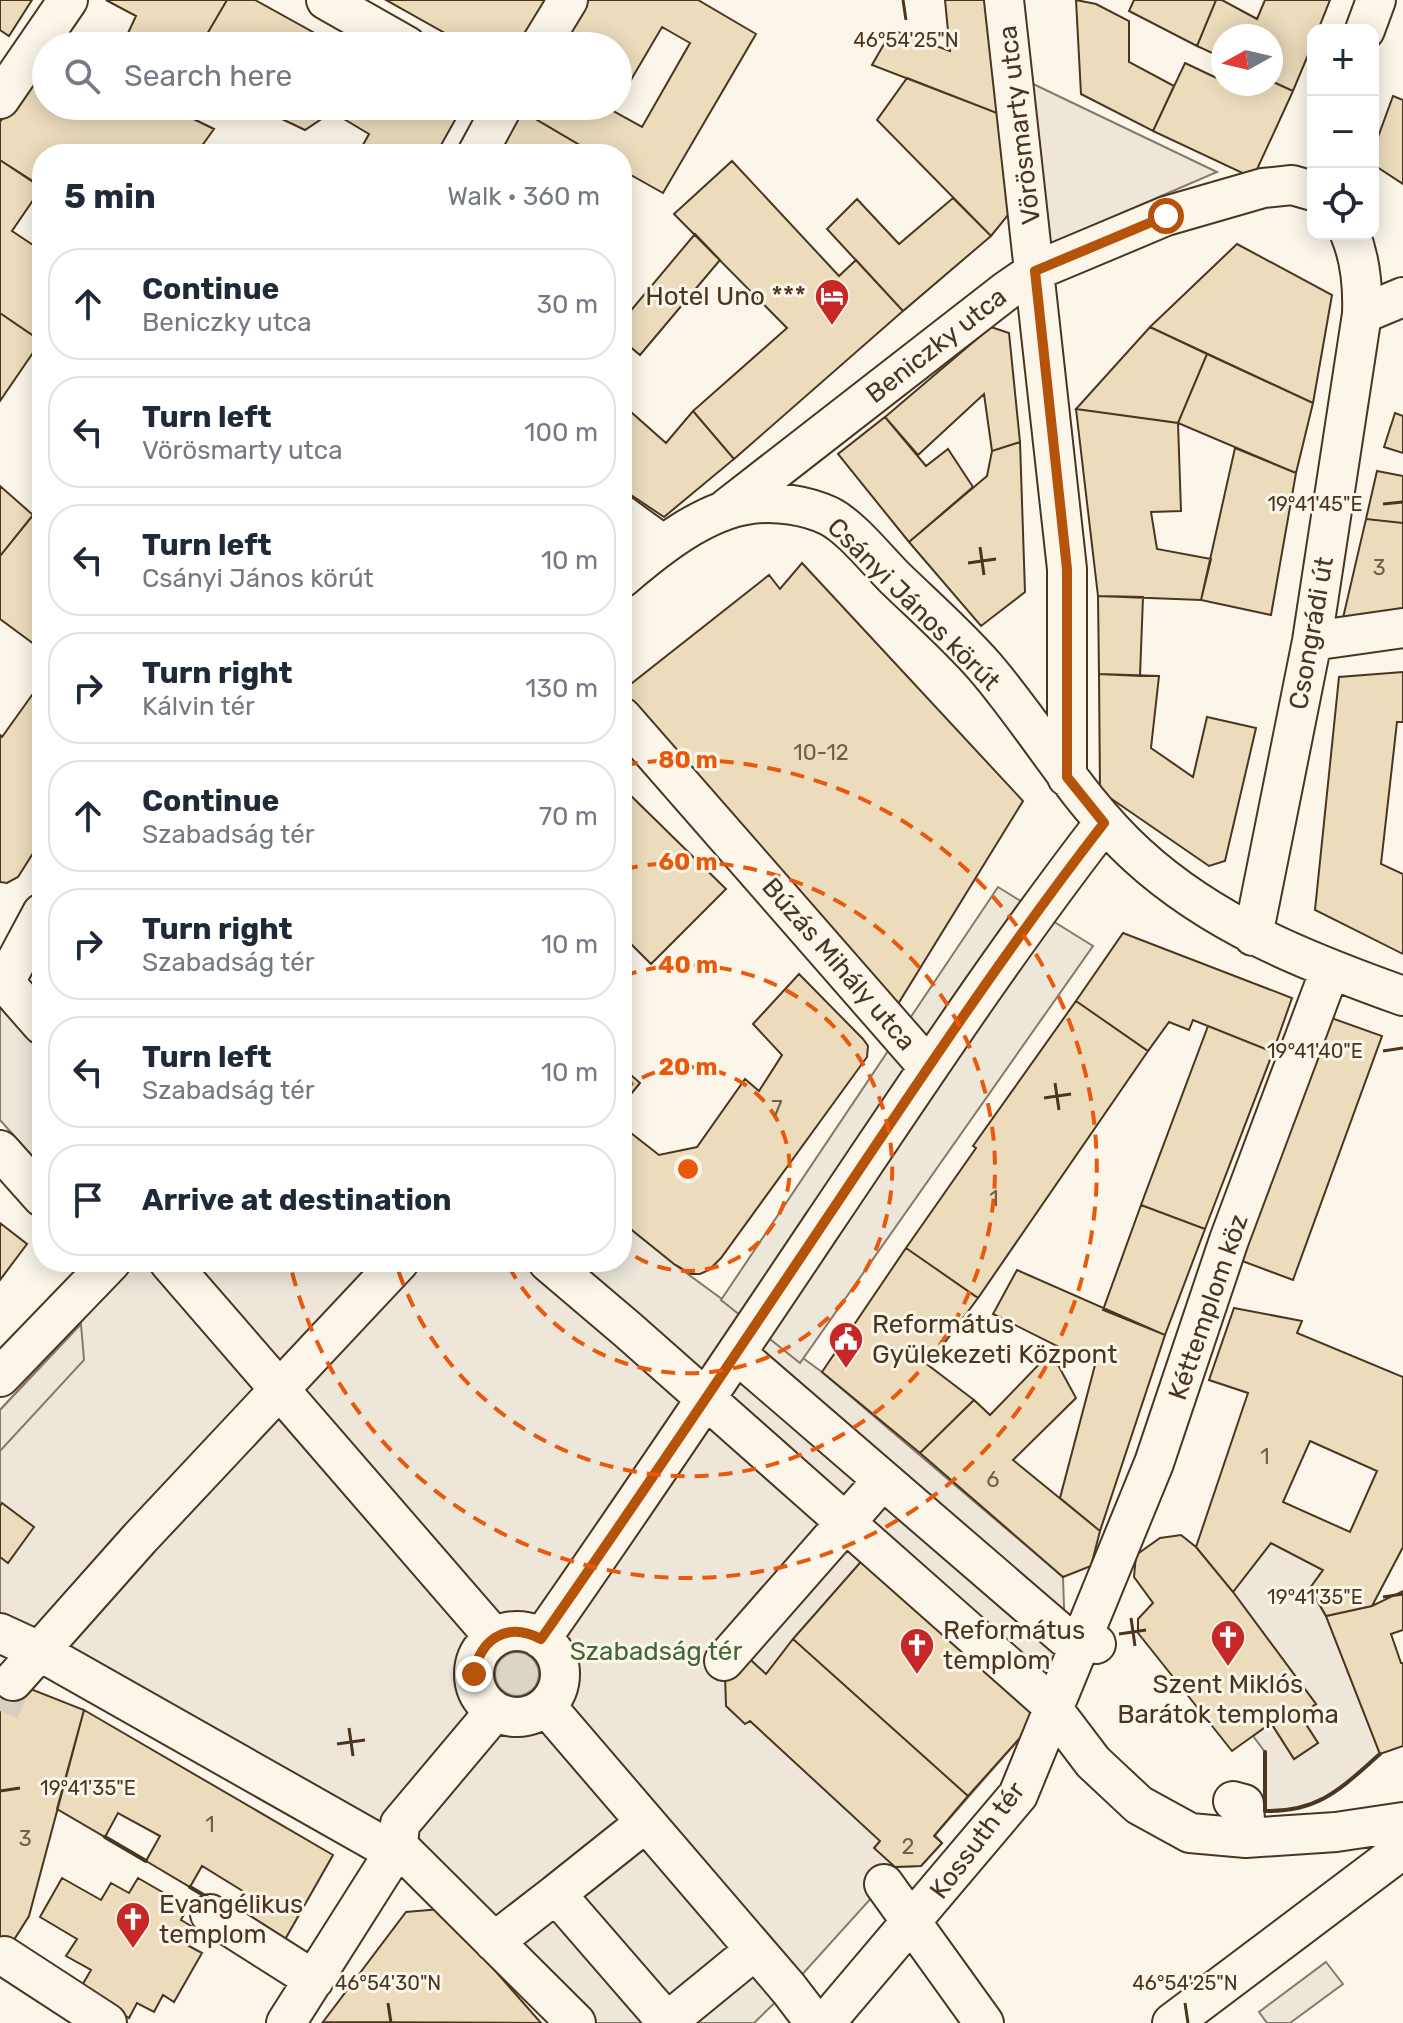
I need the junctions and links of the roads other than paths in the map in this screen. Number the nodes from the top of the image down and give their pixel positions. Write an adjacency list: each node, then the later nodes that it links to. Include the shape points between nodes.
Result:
1 (68, 0): 7 (street)
2 (326, 0): 8 (street)
3 (568, 0): 9 (street)
4 (1004, 0): 16 (street, Vörösmarty utca)
5 (1376, 0): 6 (street)
6 (1367, 24)
7 (46, 32)
8 (382, 32)
9 (549, 32)
10 (32, 52): 11 (street)
11 (0, 99)
12 (495, 120): 13 (street)
13 (482, 144)
14 (1307, 185): 16 (street, Beniczky utca, via 1245,191 1166,216)
15 (1352, 240): 18 (street, Csongrádi út, via 1361,276)
16 (1035, 271): 19 (street, Beniczky utca); 26 (street, Vörösmarty utca, via 1067,569)
17 (1403, 297): 18 (street)
18 (1362, 314): 24 (street, Csongrádi út)
19 (725, 510): 21 (street, Csányi János körút); 26 (street, Csányi János körút, via 772,503 831,517 985,667)
20 (632, 522): 21 (street)
21 (662, 544): 22 (street, Csányi János körút)
22 (632, 570)
23 (1403, 628): 24 (street)
24 (1312, 641): 29 (street, Csongrádi út)
25 (632, 728): 34 (street, Búzás Mihály utca)
26 (1067, 777): 27 (street, Csányi János körút)
27 (1104, 823): 29 (street, Csányi János körút, via 1164,879); 34 (street)
28 (32, 930): 31 (street)
29 (1253, 936): 30 (street, Csányi János körút)
30 (1330, 970): 32 (street, Csányi János körút); 50 (street, Kéttemplom köz, via 1229,1240 1154,1463)
31 (2, 980): 33 (street)
32 (1403, 996)
33 (32, 1014)
34 (928, 1067): 41 (street)
35 (0, 1150): 36 (street)
36 (32, 1186)
37 (99, 1272): 42 (street)
38 (178, 1272): 43 (street)
39 (390, 1272): 43 (street)
40 (560, 1272): 44 (street)
41 (737, 1354): 44 (street); 45 (street)
42 (0, 1377)
43 (280, 1388): 48 (street); 51 (street)
44 (707, 1399): 46 (street); 49 (street)
45 (882, 1481): 46 (street); 50 (street)
46 (844, 1521): 52 (street); 54 (street)
47 (0, 1633): 51 (street)
48 (494, 1637): 49 (street, via 518,1631); 56 (street, via 483,1647 474,1674 476,1689)
49 (541, 1639): 55 (street, via 559,1667 556,1690)
50 (1080, 1641): 54 (street, Kéttemplom köz)
51 (39, 1651): 53 (street); 61 (street, via 378,1843)
52 (724, 1661)
53 (13, 1681)
54 (1050, 1705): 60 (street, via 1093,1762 1139,1805 1190,1833); 66 (street, Kossuth tér, via 1018,1795)
55 (546, 1706): 56 (street, via 522,1717); 59 (street)
56 (495, 1711): 61 (street, via 400,1824)
57 (1233, 1801): 60 (street, via 1244,1804)
58 (1403, 1822): 60 (street)
59 (645, 1823): 64 (street); 68 (street)
60 (1246, 1838)
61 (398, 1846): 67 (street); 70 (street)
62 (1403, 1849): 78 (street)
63 (884, 1884): 66 (street, Kossuth tér)
64 (556, 1894): 67 (street); 74 (street)
65 (210, 1914): 70 (street)
66 (912, 1923): 76 (street, Kossuth tér); 77 (street, Kossuth tér)
67 (494, 1942): 73 (street)
68 (755, 1950): 74 (street); 75 (street)
69 (4, 1956): 71 (street)
70 (314, 1980): 72 (street)
71 (107, 2023)
72 (286, 2023)
73 (576, 2023)
74 (666, 2023)
75 (815, 2023)
76 (825, 2023)
77 (984, 2023)
78 (1172, 2023)

